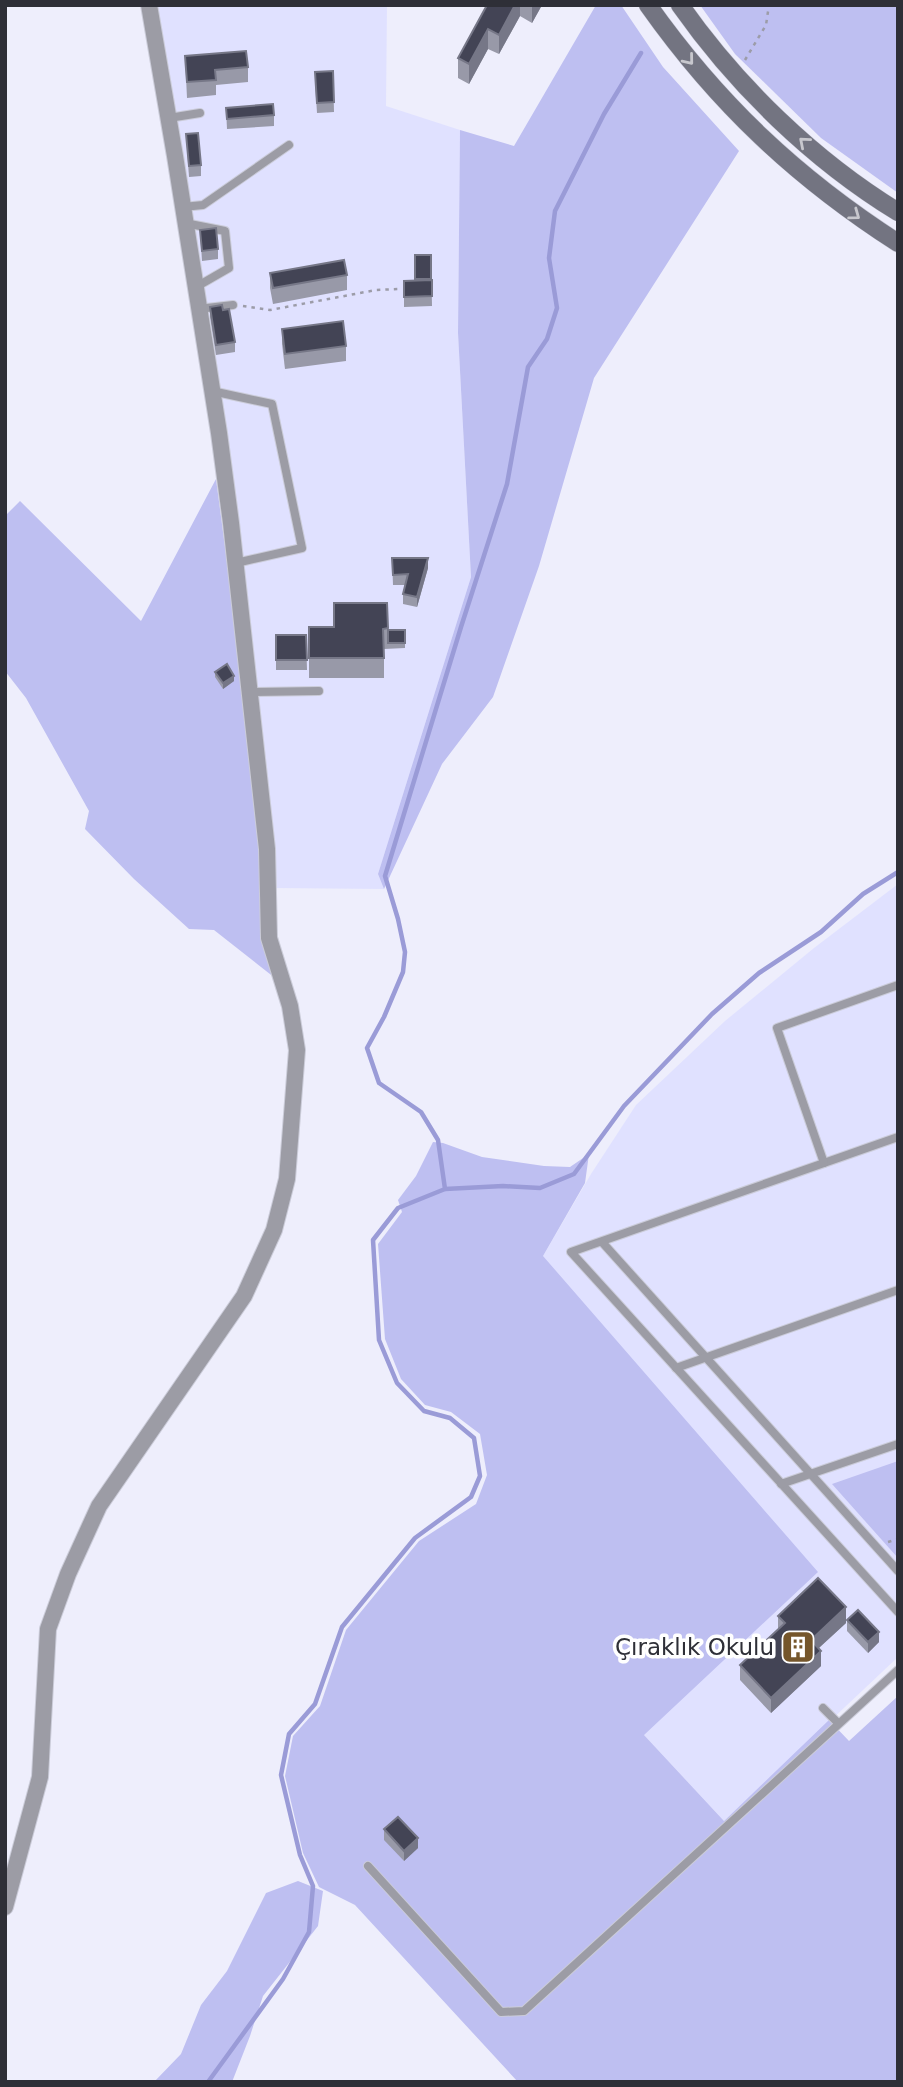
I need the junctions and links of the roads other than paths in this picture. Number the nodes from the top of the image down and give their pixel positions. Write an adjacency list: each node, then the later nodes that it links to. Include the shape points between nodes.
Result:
1 (149, 5): 5 (street)
2 (648, 5): 10 (main road, one-way to 10, via 725,102 761,138 856,216)
3 (680, 5): 8 (main road, one-way to 3, via 800,139 736,75)
4 (200, 113): 5 (lane)
5 (169, 118): 7 (street)
6 (289, 145): 7 (lane, via 203,205)
7 (183, 206): 9 (street)
8 (898, 212)
9 (185, 223): 11 (street); 11 (lane, via 225,231 229,268)
10 (898, 243)
11 (195, 288): 13 (street)
12 (233, 305): 13 (lane)
13 (198, 309): 14 (street)
14 (212, 391): 15 (street); 15 (lane, via 272,404 302,548)
15 (236, 563): 17 (street)
16 (319, 691): 17 (lane)
17 (251, 692): 34 (street, via 267,849 269,938 290,1006 297,1051 286,1179 274,1230 244,1296 99,1506 68,1574 48,1629 40,1777)
18 (898, 985): 20 (lane, via 777,1028)
19 (898, 1137): 20 (lane)
20 (824, 1164): 21 (lane)
21 (603, 1241): 23 (lane); 24 (lane, via 571,1252)
22 (898, 1290): 23 (lane)
23 (707, 1358): 24 (lane); 26 (lane)
24 (676, 1368): 27 (lane)
25 (898, 1444): 26 (lane)
26 (811, 1474): 27 (lane); 28 (lane)
27 (781, 1484): 29 (lane)
28 (898, 1571)
29 (898, 1612)
30 (898, 1670): 32 (lane)
31 (823, 1708): 32 (lane)
32 (838, 1723): 33 (lane, via 524,2011 501,2012)
33 (368, 1866)
34 (5, 1908)

